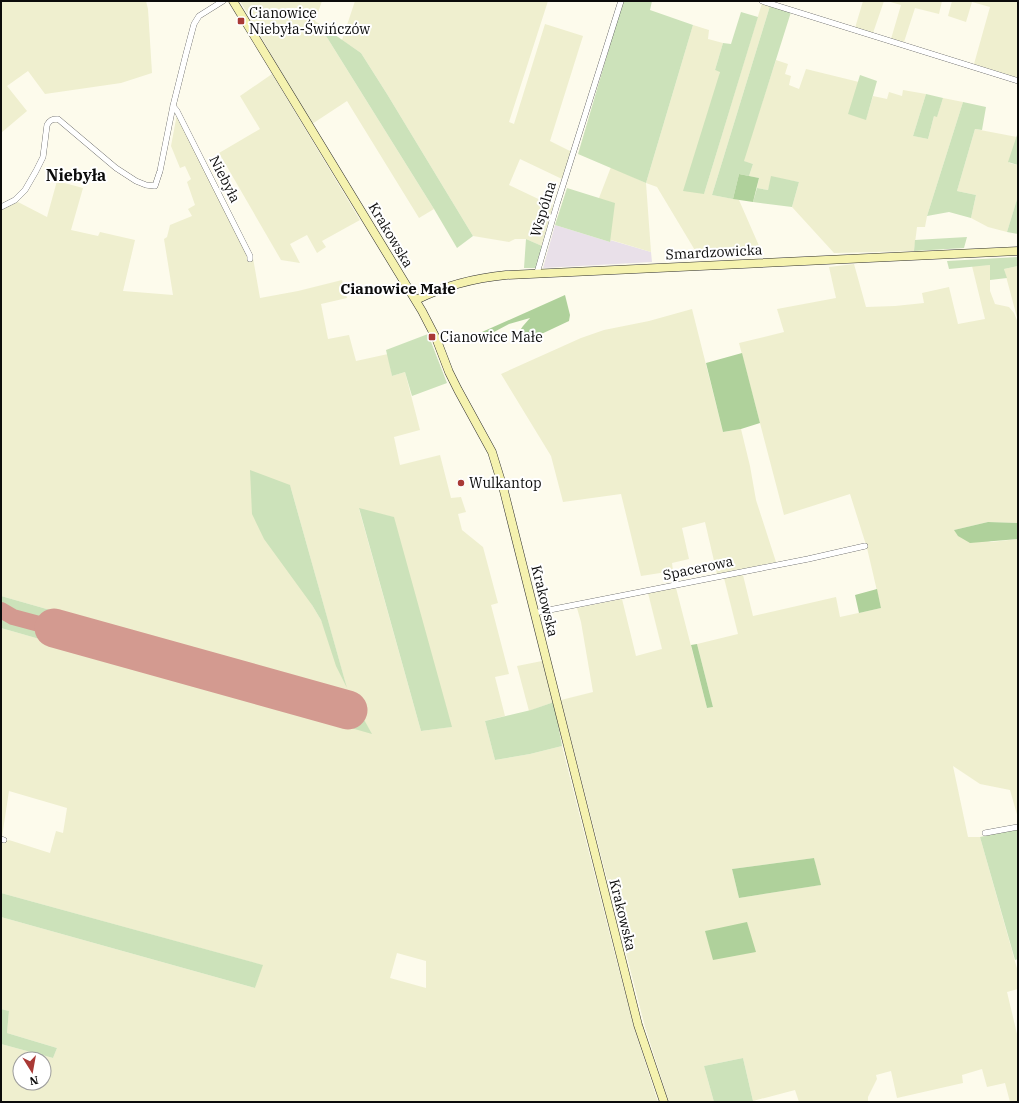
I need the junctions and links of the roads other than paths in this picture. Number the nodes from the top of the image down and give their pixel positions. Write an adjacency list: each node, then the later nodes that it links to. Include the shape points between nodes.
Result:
1 (223, 1): 6 (street, via 196,21)
2 (233, 1): 11 (main road, Krakowska)
3 (621, 1): 10 (street, Wspólna)
4 (762, 1): 5 (street)
5 (1018, 81)
6 (175, 108): 7 (street, via 155,186 136,181 116,168 58,119 52,119 47,125 42,157 25,190 15,200); 9 (street, Niebyła)
7 (1, 207)
8 (1018, 251): 10 (main road, Smardzowicka)
9 (250, 259)
10 (537, 274): 11 (main road, Smardzowicka, via 477,279 446,287)
11 (416, 300): 13 (main road, Krakowska, via 434,332 456,385 492,452 504,490)
12 (865, 546): 13 (street, Spacerowa)
13 (534, 613): 16 (main road, Krakowska, via 638,1025)
14 (1018, 827): 15 (street)
15 (985, 833)
16 (664, 1102)

